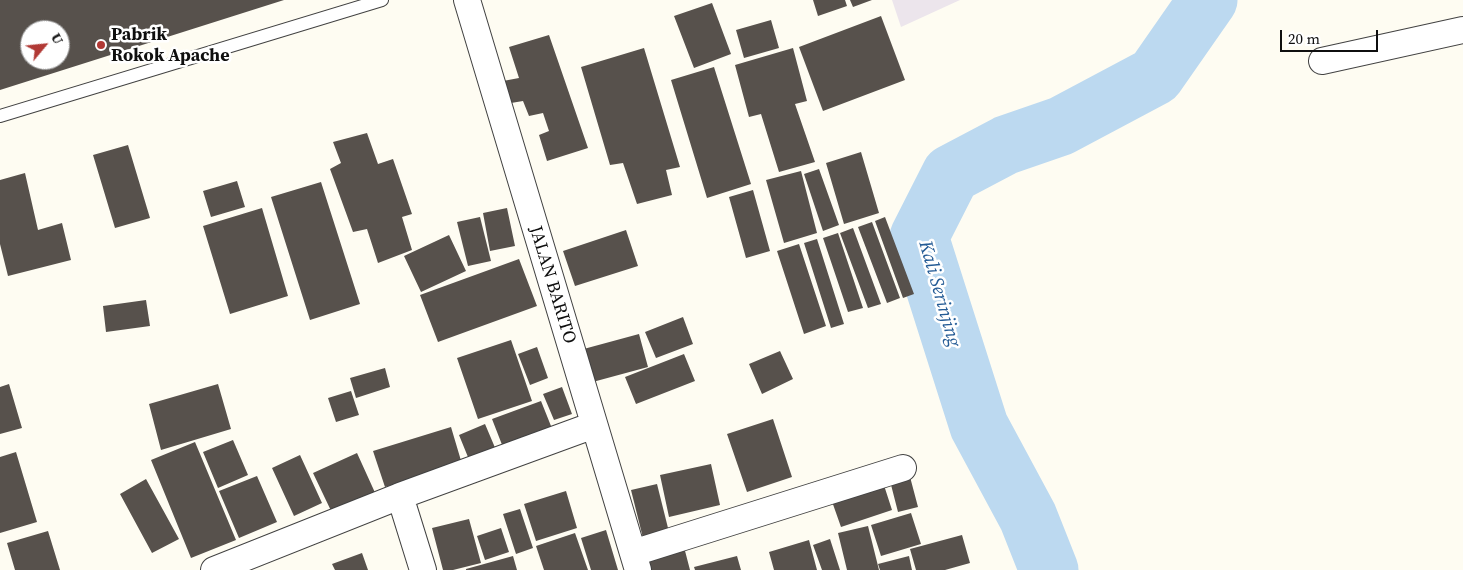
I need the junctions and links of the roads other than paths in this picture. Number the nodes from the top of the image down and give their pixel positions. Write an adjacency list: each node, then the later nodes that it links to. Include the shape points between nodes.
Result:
1 (382, 0): 5 (lane)
2 (467, 0): 6 (street, JALAN BARITO)
3 (1463, 30): 4 (street)
4 (1322, 61)
5 (0, 116)
6 (594, 425): 8 (street); 9 (street, JALAN BARITO)
7 (903, 468): 9 (street)
8 (400, 496): 10 (street); 11 (street)
9 (635, 561)
10 (214, 570)
11 (423, 570)

